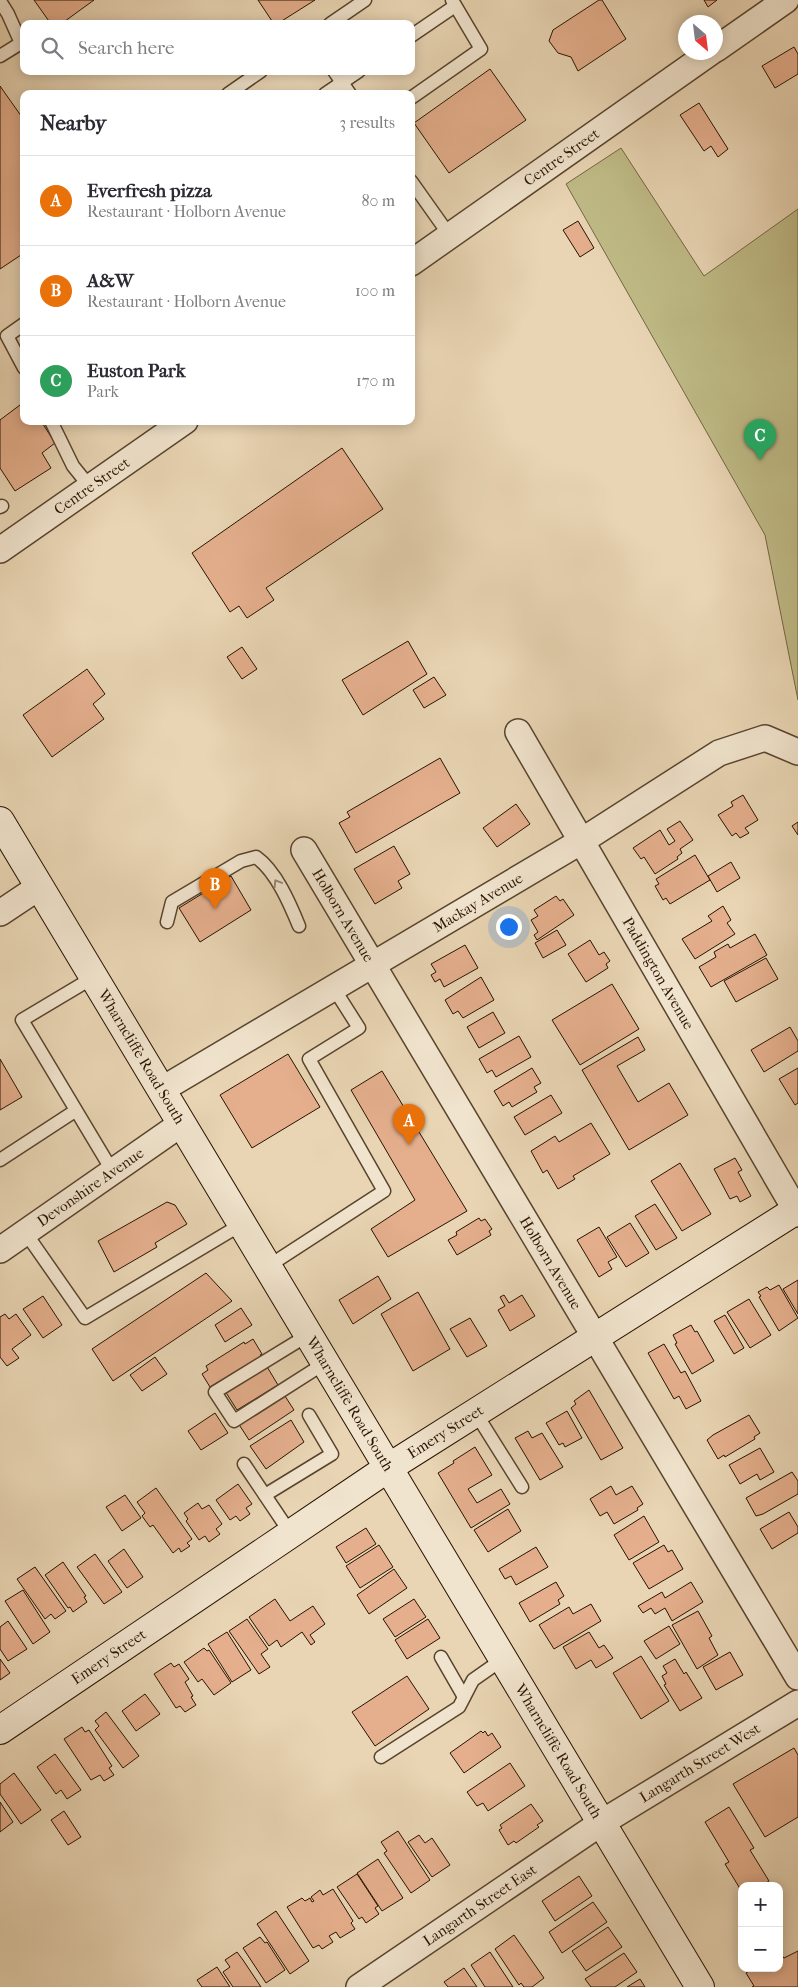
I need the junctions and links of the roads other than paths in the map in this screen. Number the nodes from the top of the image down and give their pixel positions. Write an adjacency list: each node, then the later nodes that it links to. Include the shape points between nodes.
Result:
1 (364, 0): 5 (lane)
2 (786, 0): 9 (street)
3 (0, 1): 7 (lane)
4 (454, 3): 6 (lane); 19 (lane, via 481,49)
5 (336, 20)
6 (415, 33)
7 (20, 40)
8 (20, 43): 10 (lane)
9 (723, 45)
10 (0, 56)
11 (700, 60): 21 (street, Centre Street)
12 (255, 75): 16 (lane)
13 (337, 75): 15 (lane)
14 (353, 75): 15 (lane)
15 (342, 83): 17 (lane); 18 (lane)
16 (234, 90)
17 (332, 90)
18 (347, 90)
19 (415, 95)
20 (415, 186): 21 (lane)
21 (450, 236): 22 (street, Centre Street)
22 (415, 260)
23 (20, 327): 24 (lane, via 7,336)
24 (20, 360)
25 (53, 425): 27 (lane, via 73,466)
26 (179, 425): 27 (street, Centre Street)
27 (90, 487): 28 (street, Centre Street)
28 (0, 550)
29 (518, 732): 32 (street, Paddington Avenue)
30 (798, 752): 32 (street, Mackay Avenue, via 764,738 719,753)
31 (0, 821): 34 (main road, Wharncliffe Road South)
32 (580, 842): 38 (street, Mackay Avenue); 46 (street, Paddington Avenue)
33 (304, 850): 38 (street, Holborn Avenue)
34 (39, 887): 35 (street); 39 (main road, Wharncliffe Road South)
35 (0, 913)
36 (168, 922): 37 (lane, one-way to 36, via 291,906 265,864 256,857 241,861 172,902)
37 (299, 926)
38 (372, 964): 40 (street, Mackay Avenue); 52 (street, Holborn Avenue)
39 (94, 977): 41 (main road, Wharncliffe Road South); 42 (lane, via 22,1020)
40 (333, 986): 41 (street, Mackay Avenue); 50 (lane, via 359,1028 309,1059 384,1191)
41 (161, 1090): 43 (main road, Wharncliffe Road South)
42 (75, 1111): 44 (lane); 45 (lane)
43 (181, 1124): 45 (street, Devonshire Avenue); 47 (main road, Wharncliffe Road South)
44 (0, 1160)
45 (113, 1172): 48 (street, Devonshire Avenue)
46 (797, 1211): 52 (main road, Emery Street)
47 (242, 1224): 48 (lane, via 85,1318); 50 (main road, Wharncliffe Road South)
48 (25, 1232): 49 (street, Devonshire Avenue)
49 (0, 1250)
50 (267, 1266): 51 (main road, Wharncliffe Road South)
51 (308, 1335): 53 (main road, Wharncliffe Road South); 53 (lane, via 215,1392 234,1421)
52 (594, 1336): 54 (main road, Emery Street); 63 (street, Holborn Avenue)
53 (325, 1363): 57 (main road, Wharncliffe Road South)
54 (475, 1412): 57 (main road, Emery Street); 58 (lane)
55 (309, 1416): 59 (lane, via 332,1454)
56 (244, 1464): 59 (lane)
57 (388, 1468): 60 (main road, Emery Street); 62 (main road, Wharncliffe Road South)
58 (522, 1487)
59 (265, 1495): 60 (lane)
60 (291, 1534): 66 (main road, Emery Street)
61 (441, 1657): 64 (lane)
62 (503, 1659): 64 (lane, via 472,1680); 68 (main road, Wharncliffe Road South)
63 (798, 1677)
64 (464, 1696): 67 (lane, via 459,1707)
65 (798, 1703): 68 (street, Langarth Street West)
66 (0, 1730)
67 (381, 1757)
68 (601, 1823): 69 (street, Langarth Street East); 70 (main road, Wharncliffe Road South)
69 (359, 1987)
70 (700, 1987)

